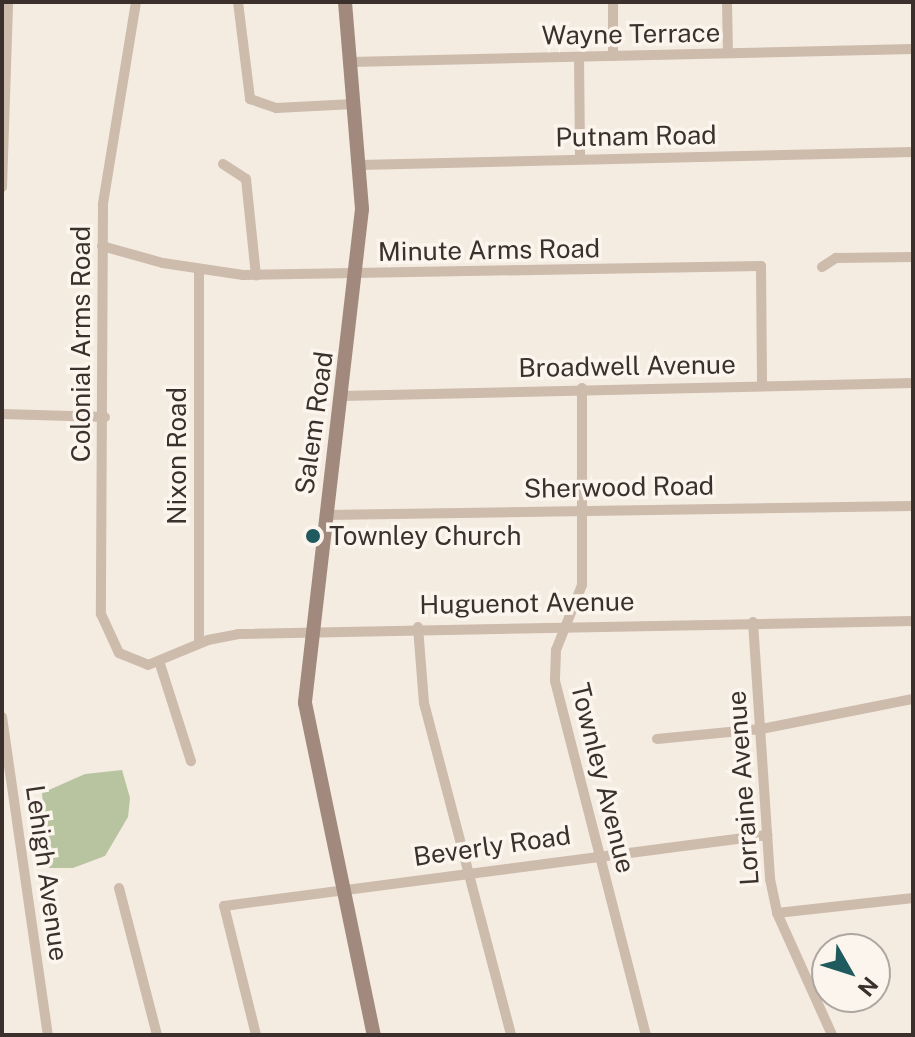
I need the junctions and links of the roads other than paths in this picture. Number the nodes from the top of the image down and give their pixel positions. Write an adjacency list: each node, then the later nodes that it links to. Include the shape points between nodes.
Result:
1 (8, 2): 17 (street)
2 (136, 2): 18 (street, Colonial Arms Road, via 103,204)
3 (238, 2): 12 (street, via 250,99 276,108)
4 (345, 2): 11 (street, Salem Road)
5 (613, 2): 9 (street)
6 (727, 2): 8 (street)
7 (913, 49): 8 (street, Wayne Terrace)
8 (728, 53): 9 (street, Wayne Terrace)
9 (613, 56): 10 (street, Wayne Terrace)
10 (579, 57): 11 (street, Wayne Terrace); 14 (street)
11 (351, 62): 12 (street, Salem Road)
12 (354, 104): 16 (street, Salem Road)
13 (913, 152): 14 (street, Putnam Road)
14 (580, 159): 16 (street, Putnam Road)
15 (223, 164): 22 (street, via 246,179)
16 (359, 165): 23 (street, Salem Road)
17 (2, 187)
18 (102, 246): 21 (street, Minute Arms Road); 29 (street, Colonial Arms Road)
19 (913, 257): 20 (street, via 836,258)
20 (822, 267)
21 (199, 270): 22 (street, Minute Arms Road); 38 (street, Nixon Road)
22 (256, 275): 23 (street, Minute Arms Road)
23 (359, 275): 25 (street, Minute Arms Road, via 761,266); 27 (street, Salem Road)
24 (913, 383): 25 (street, Broadwell Avenue)
25 (762, 385): 26 (street, Broadwell Avenue)
26 (582, 388): 27 (street, Broadwell Avenue); 31 (street, Townley Avenue)
27 (342, 396): 32 (street, Salem Road)
28 (2, 414): 29 (street)
29 (105, 417): 40 (street, Colonial Arms Road, via 102,624 119,653)
30 (913, 506): 31 (street, Sherwood Road)
31 (584, 508): 32 (street, Sherwood Road); 35 (street, Townley Avenue, via 582,585)
32 (326, 515): 37 (street, Salem Road)
33 (913, 621): 34 (street, Huguenot Avenue)
34 (753, 622): 35 (street, Huguenot Avenue); 43 (street, Lorraine Avenue)
35 (567, 625): 36 (street, Huguenot Avenue); 47 (street, Townley Avenue, via 556,650 555,681)
36 (418, 627): 37 (street, Huguenot Avenue); 48 (street, via 424,703)
37 (313, 633): 38 (street, Huguenot Avenue, via 238,634); 50 (street, Salem Road, via 305,703)
38 (199, 643): 39 (street, Huguenot Avenue)
39 (160, 664): 40 (street, Huguenot Avenue); 45 (street)
40 (148, 665)
41 (913, 699): 43 (street)
42 (2, 717): 53 (street, Lehigh Avenue)
43 (761, 729): 44 (street); 46 (street, Lorraine Avenue)
44 (657, 739)
45 (191, 761)
46 (767, 835): 47 (street, Beverly Road); 52 (street, Lorraine Avenue)
47 (599, 854): 48 (street, Beverly Road); 58 (street, Townley Avenue)
48 (468, 871): 50 (street, Beverly Road); 57 (street)
49 (119, 888): 54 (street)
50 (343, 889): 55 (street, Beverly Road, via 224,906); 56 (street, Salem Road)
51 (913, 898): 52 (street)
52 (777, 913): 59 (street, Lorraine Avenue)
53 (48, 1035)
54 (157, 1035)
55 (256, 1035)
56 (374, 1035)
57 (511, 1035)
58 (646, 1035)
59 (832, 1035)

